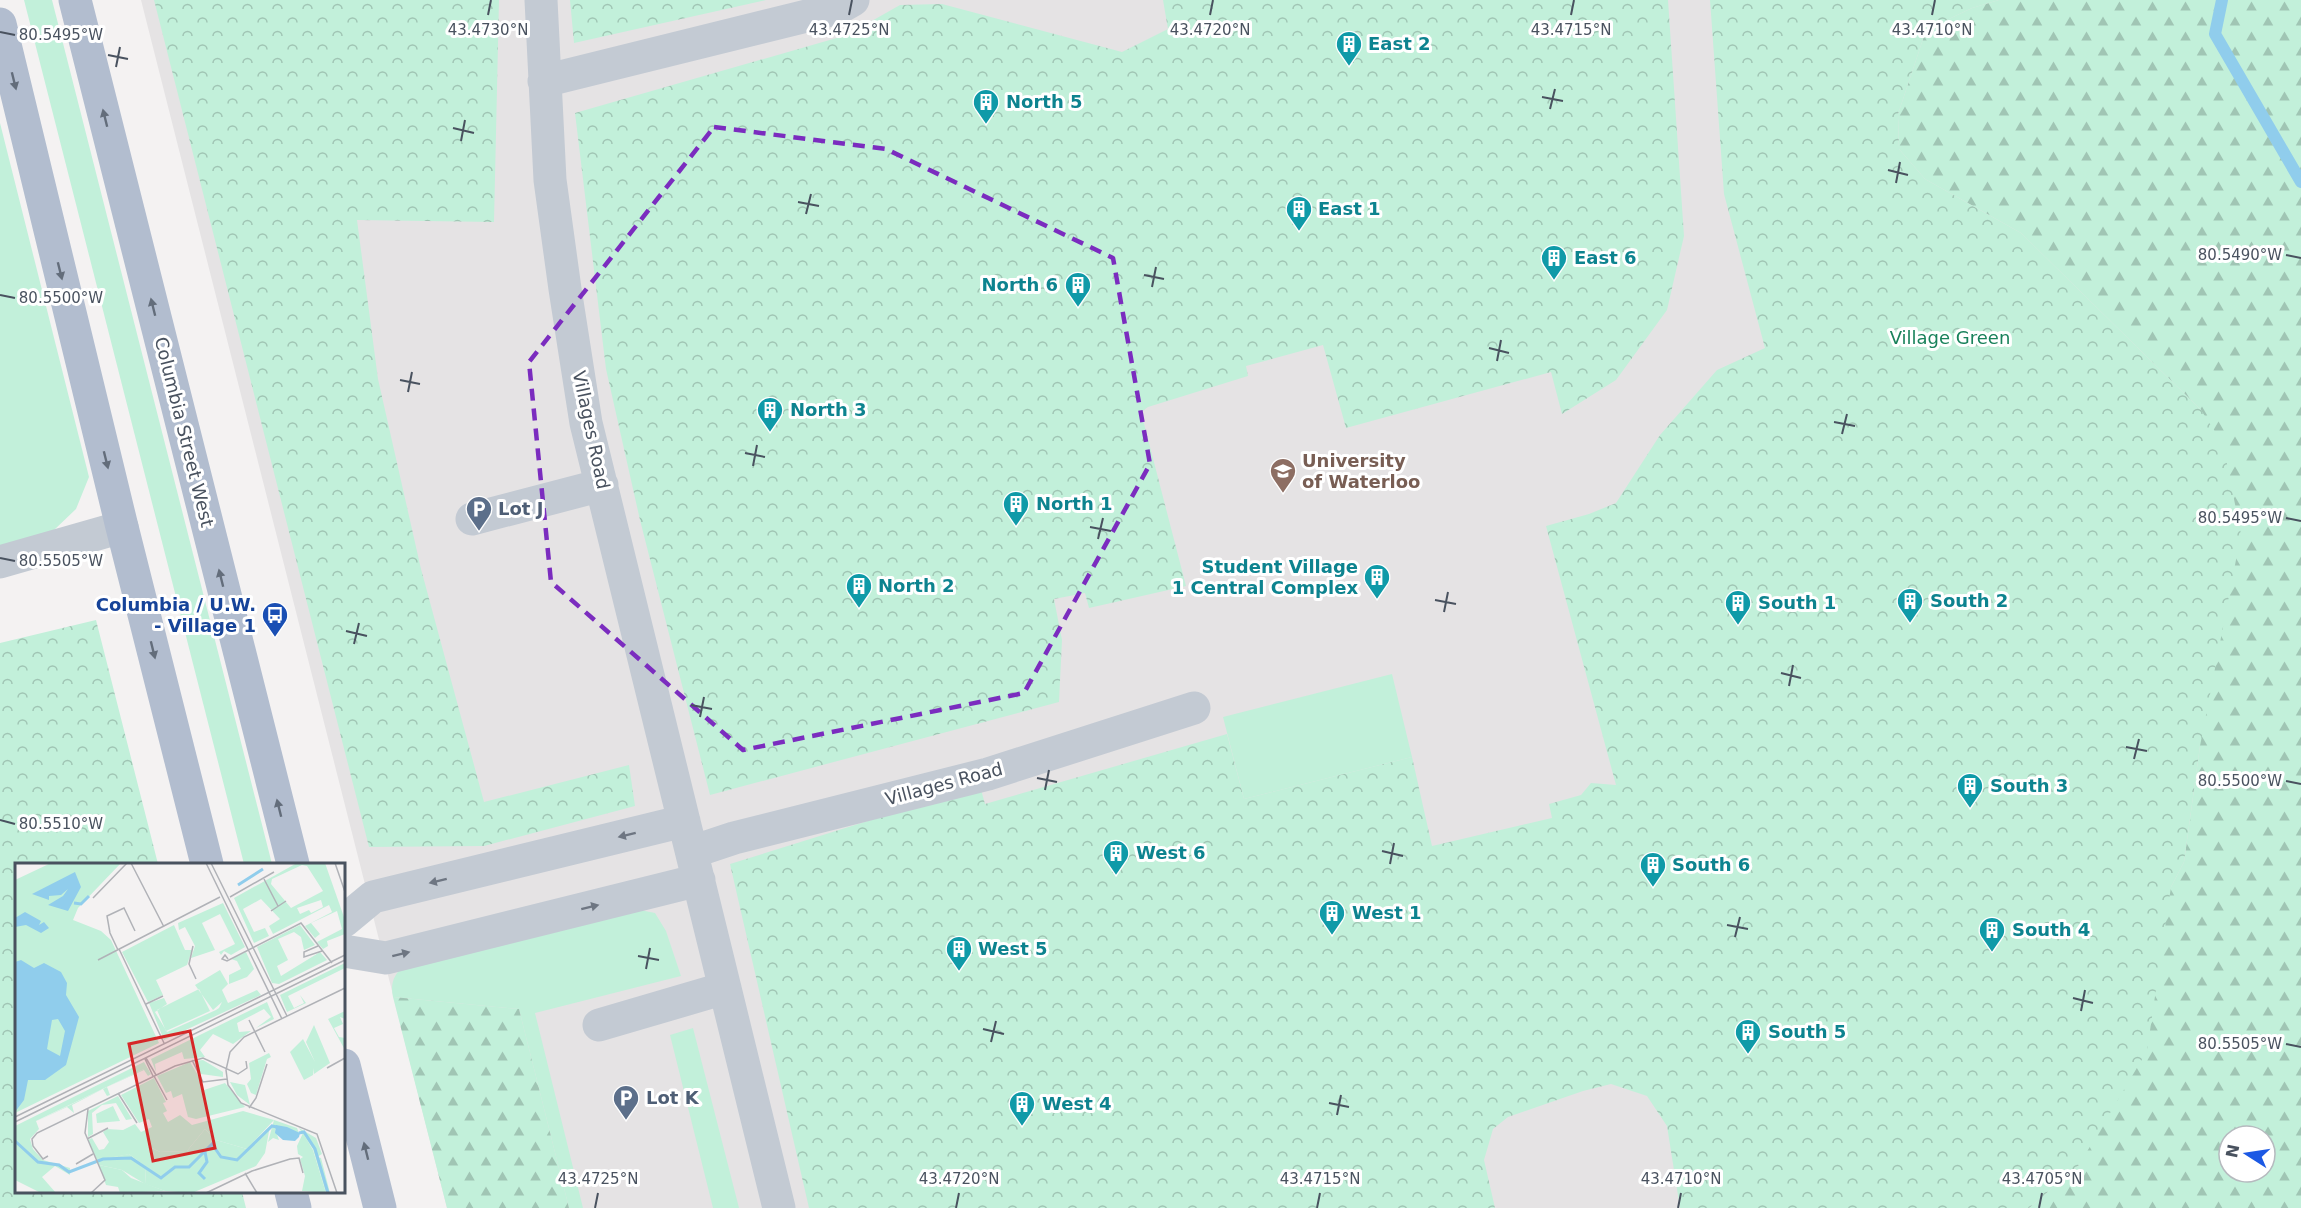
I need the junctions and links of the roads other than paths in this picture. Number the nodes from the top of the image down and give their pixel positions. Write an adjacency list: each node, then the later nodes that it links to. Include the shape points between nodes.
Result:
1 (75, 0): 13 (main road, Columbia Street West, one-way to 1)
2 (541, 0): 5 (lane, Villages Road)
3 (853, 0): 5 (lane, via 839,8)
4 (0, 24): 8 (main road, one-way to 8)
5 (544, 81): 6 (lane, Villages Road, via 550,180 565,289 586,423)
6 (602, 485): 7 (lane); 11 (lane, Villages Road)
7 (472, 519)
8 (122, 527): 9 (lane); 12 (main road, one-way to 12)
9 (0, 562)
10 (1194, 708): 14 (lane, Villages Road, via 988,774 734,838)
11 (684, 821): 14 (lane, Villages Road); 15 (lane, one-way to 15, via 373,897)
12 (207, 863)
13 (293, 863)
14 (695, 866): 16 (lane, one-way to 14, via 386,958); 17 (lane, Villages Road)
15 (345, 920)
16 (345, 951)
17 (725, 988): 18 (lane); 23 (lane, Villages Road)
18 (599, 1025)
19 (345, 1069): 22 (main road, one-way to 19)
20 (291, 1193): 21 (main road)
21 (295, 1208)
22 (380, 1208)
23 (779, 1208)

